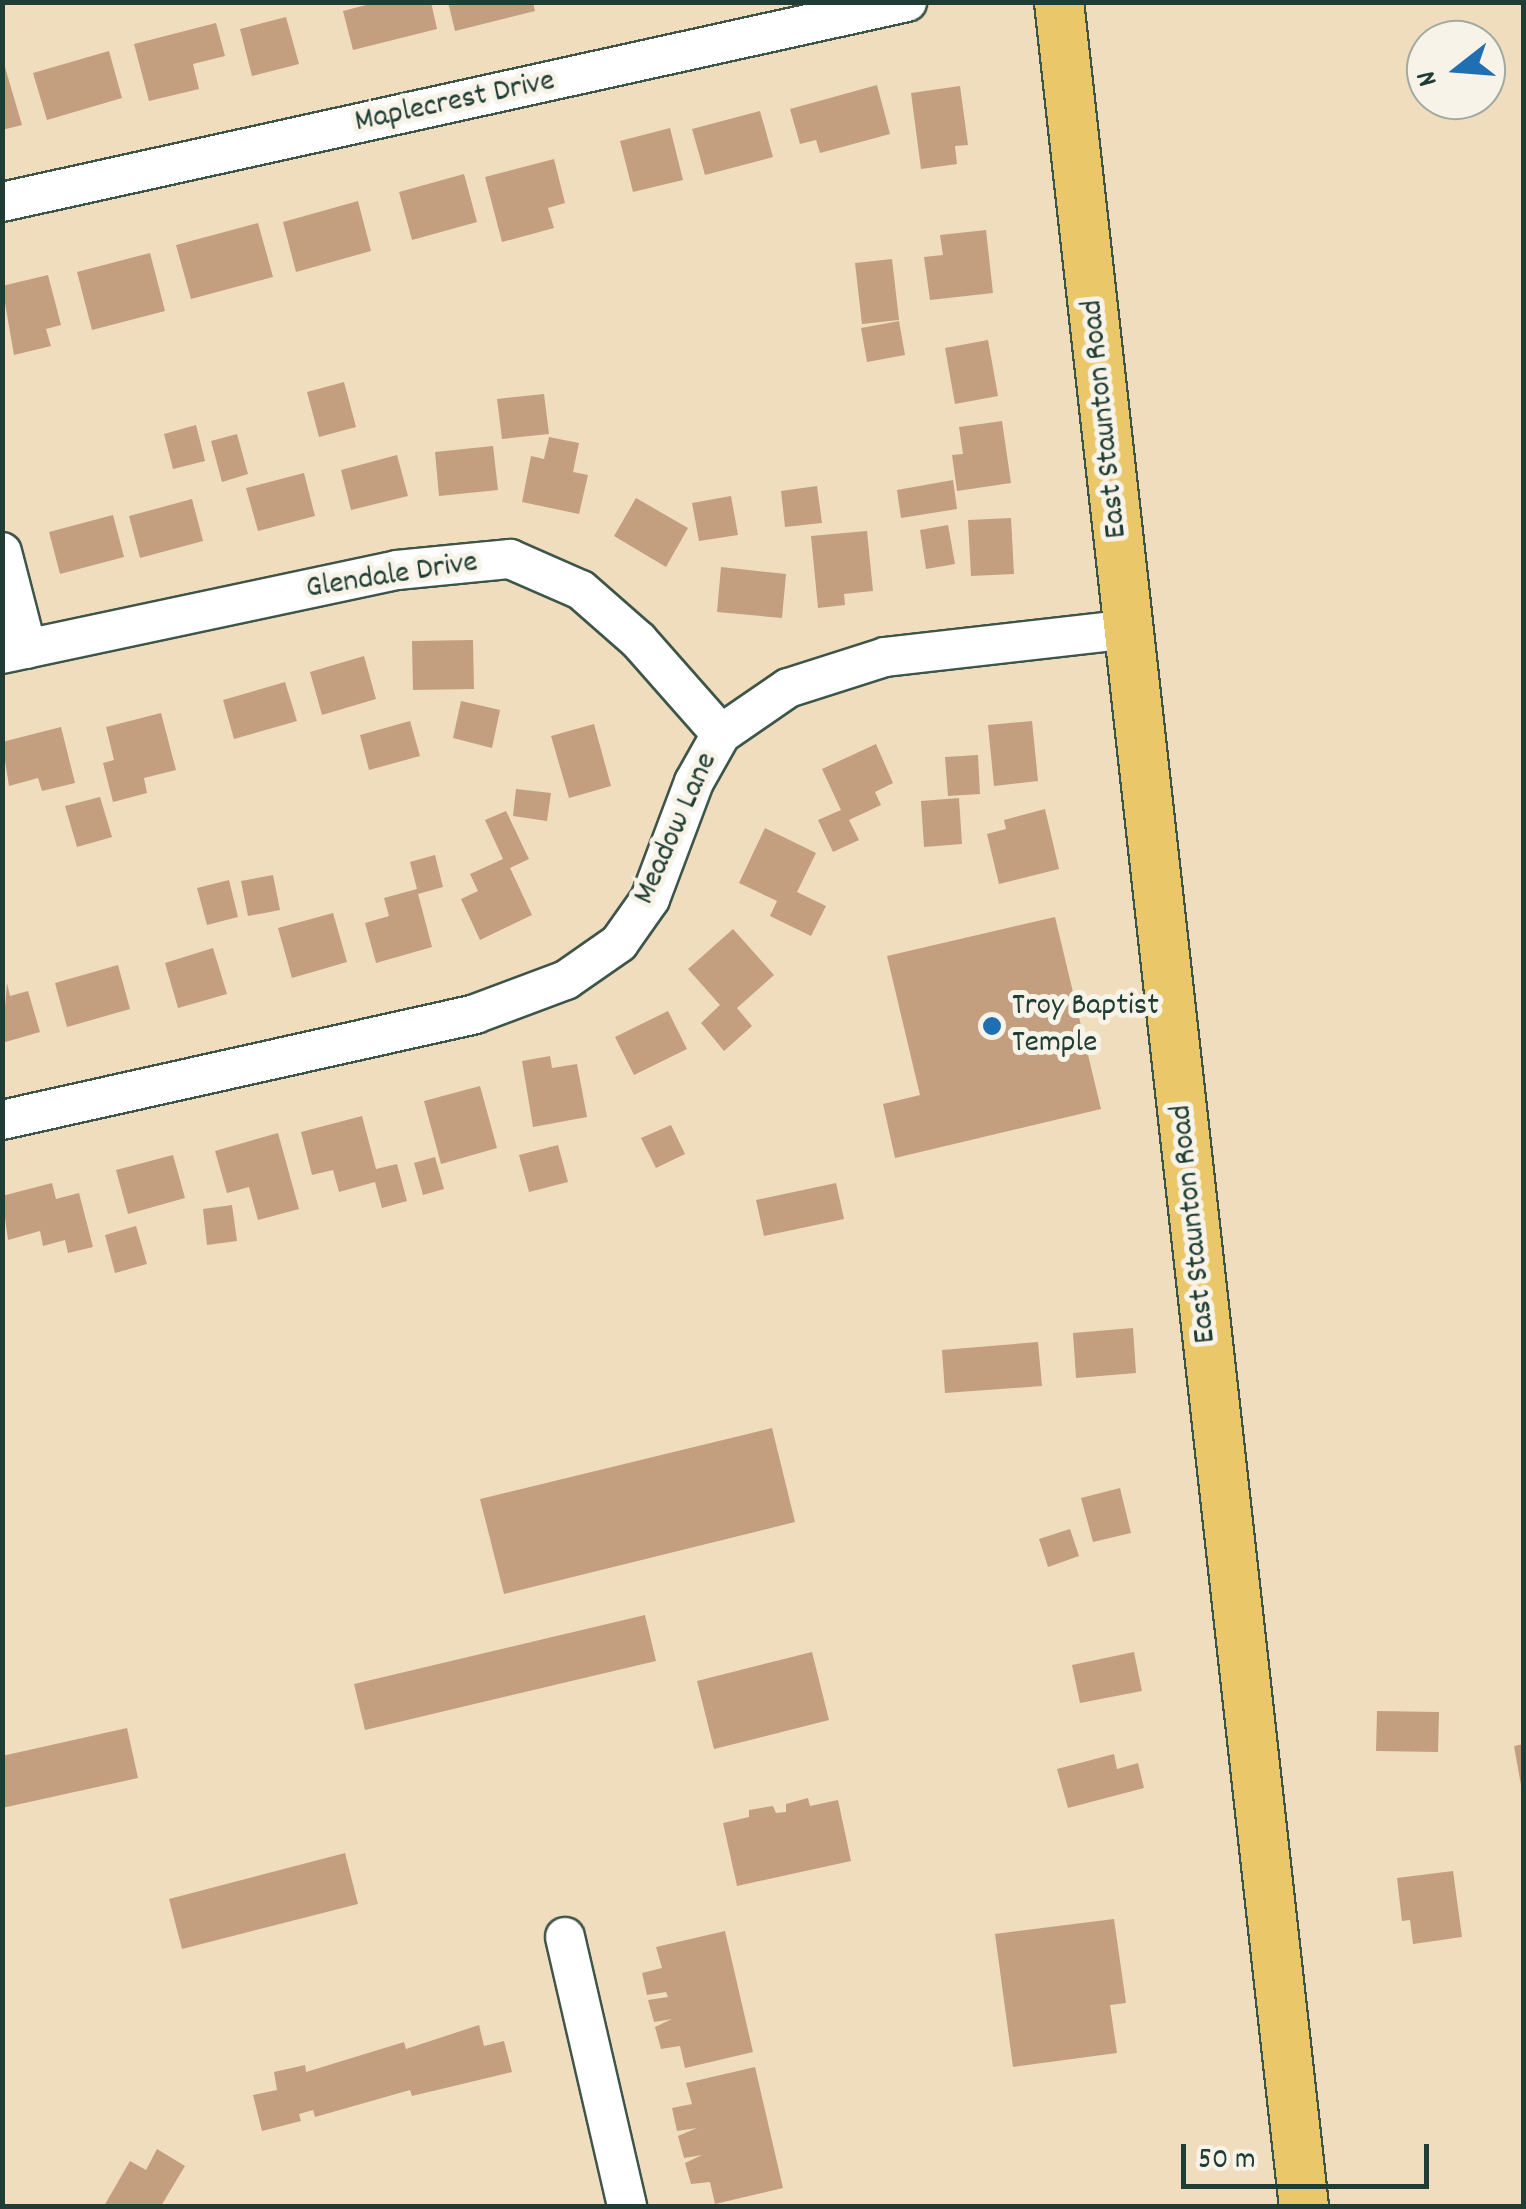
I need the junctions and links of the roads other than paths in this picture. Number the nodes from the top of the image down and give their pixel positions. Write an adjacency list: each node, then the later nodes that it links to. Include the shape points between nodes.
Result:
1 (907, 2): 3 (street, Maplecrest Drive)
2 (1059, 2): 6 (main road, East Staunton Road)
3 (774, 18): 4 (street, Maplecrest Drive)
4 (2, 202)
5 (2, 552): 7 (street)
6 (1130, 629): 8 (street, Meadow Lane, via 885,657 788,688); 12 (main road, East Staunton Road)
7 (15, 651): 8 (street, Glendale Drive, via 397,570 510,560 581,590 639,641)
8 (721, 734): 9 (street, Meadow Lane, via 694,782 650,899 620,943 566,980 475,1014)
9 (2, 1120)
10 (565, 1937): 11 (street)
11 (627, 2206)
12 (1304, 2206)

